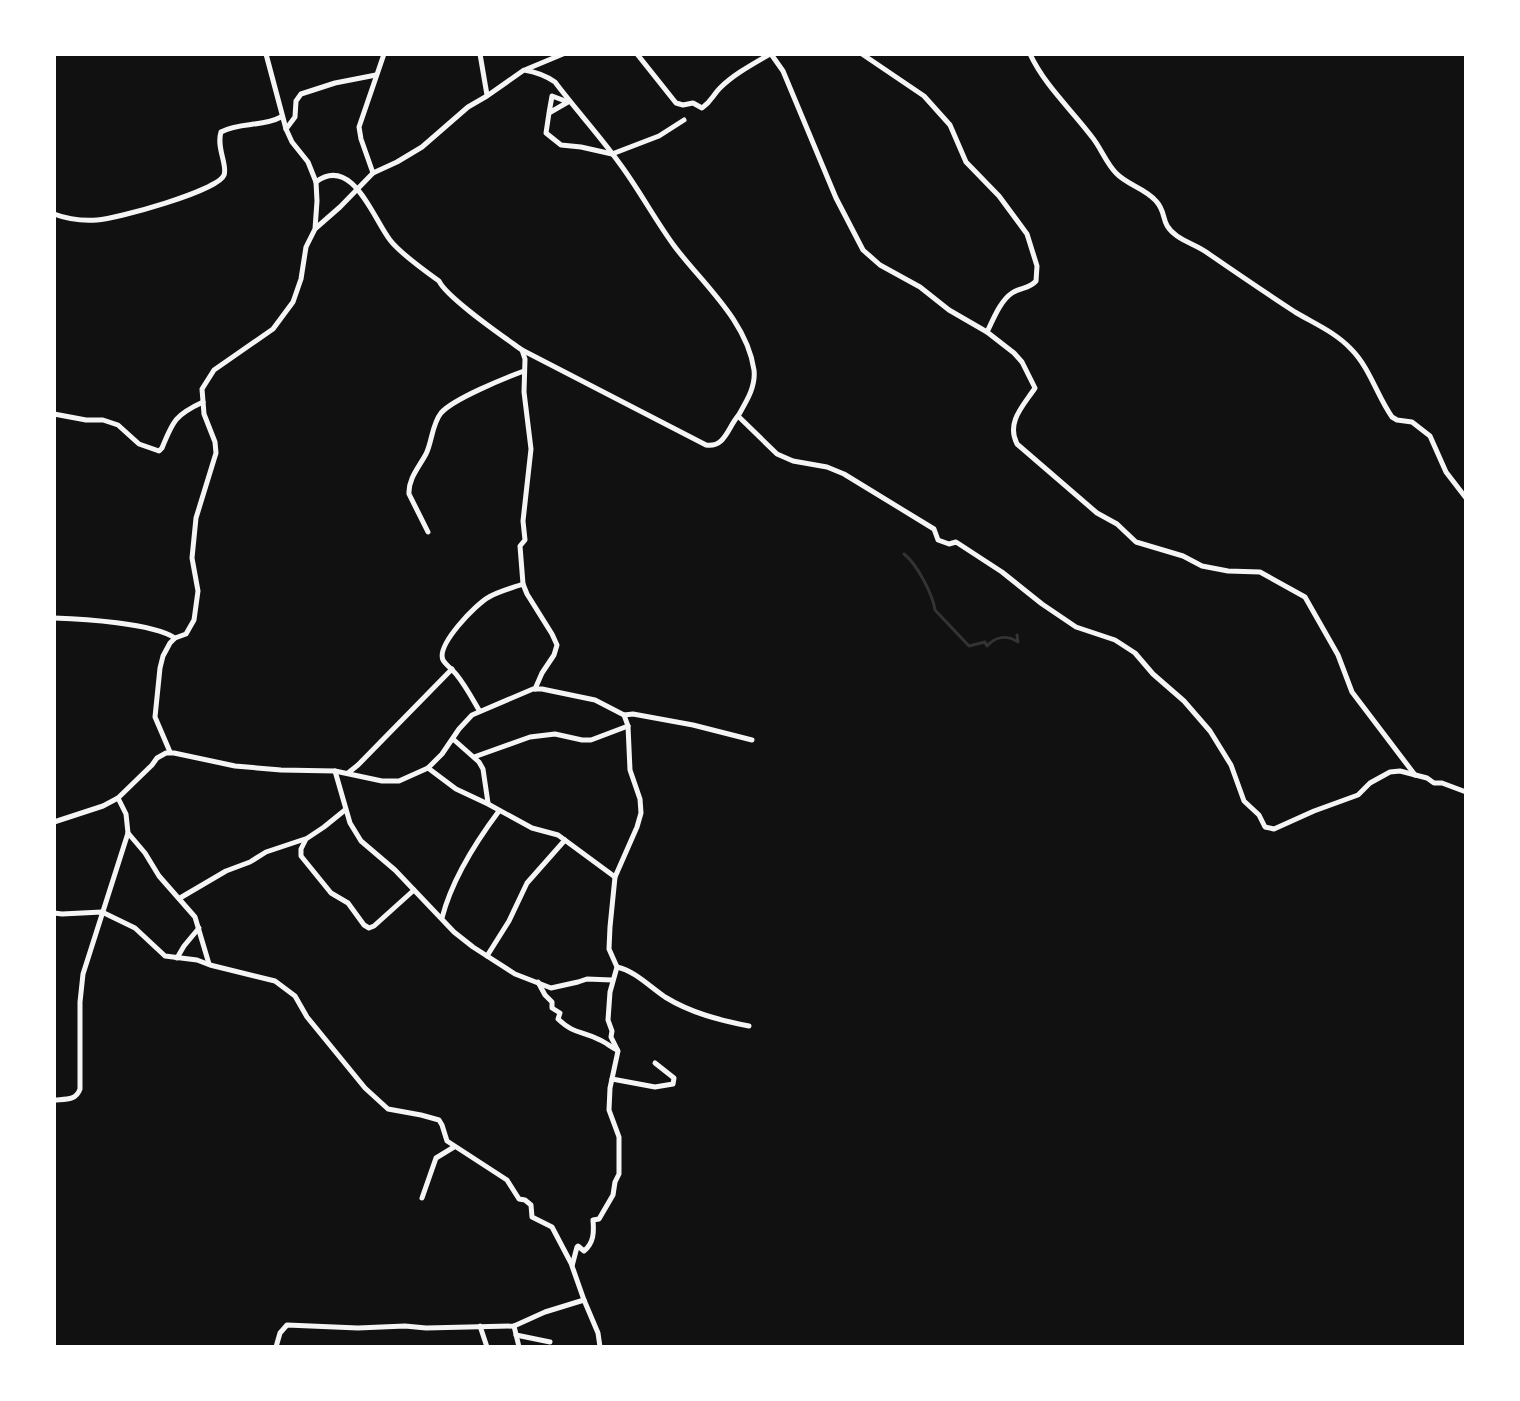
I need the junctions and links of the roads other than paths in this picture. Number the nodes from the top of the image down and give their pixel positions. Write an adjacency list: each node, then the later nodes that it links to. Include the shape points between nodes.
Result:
1 (266, 54): 13 (street)
2 (384, 54): 10 (street)
3 (480, 54): 11 (street)
4 (563, 54): 9 (street)
5 (637, 54): 6 (street, via 676,103 702,108 741,71)
6 (771, 54): 22 (street, via 863,250)
7 (862, 54): 22 (street, via 936,108 966,162 1027,234 1037,278 1007,298)
8 (1030, 54): 28 (street, via 1115,173 1157,202 1167,227 1347,344 1392,417 1412,422 1431,437 1446,472)
9 (524, 70): 11 (street); 16 (street, via 555,82)
10 (376, 75): 15 (street, via 301,94); 17 (street, via 359,127)
11 (487, 96): 17 (street, via 422,147)
12 (549, 113): 16 (street, via 546,133 561,145)
13 (281, 117): 15 (street); 20 (street, via 221,132 218,143 225,170 215,184 123,216 99,220)
14 (684, 120): 16 (street)
15 (286, 129): 18 (street)
16 (612, 154): 27 (street, via 744,340 754,375)
17 (373, 173): 19 (street)
18 (316, 182): 19 (street, via 337,175); 21 (street)
19 (357, 190): 21 (street); 23 (street, via 395,245)
20 (54, 214)
21 (315, 229): 25 (street, via 293,302 273,329 214,370 202,389)
22 (987, 332): 45 (street, via 1019,358 1035,388 1013,424 1017,444 1136,542 1202,566 1260,572 1305,597 1352,692)
23 (522, 350): 24 (street); 27 (street, via 708,446 721,442)
24 (524, 371): 29 (street, via 459,401 439,417 409,487); 30 (street, via 531,449 525,540 520,546)
25 (203, 402): 26 (street, via 176,419 159,451 139,444 118,425); 32 (street, via 216,458 195,522 194,620 186,634)
26 (54, 414)
27 (738, 416): 45 (street, via 777,454 844,474 934,529 938,540 956,542 992,565 1076,627 1130,649 1210,731 1231,765 1244,801 1265,827 1274,829 1340,803 1390,772)
28 (1466, 498)
29 (428, 532)
30 (523, 584): 33 (street, via 486,598 465,618 443,646 442,657); 34 (street, via 557,645)
31 (54, 618): 32 (street, via 157,630)
32 (175, 638): 40 (street, via 163,656 155,714)
33 (452, 669): 35 (street); 44 (street)
34 (535, 689): 35 (street); 36 (street, via 595,700)
35 (479, 710): 38 (street)
36 (624, 715): 37 (street); 39 (street)
37 (628, 726): 41 (street, via 591,740 555,734 530,737); 57 (street, via 628,763 641,813)
38 (453, 739): 41 (street); 42 (street)
39 (752, 740)
40 (170, 752): 43 (street, via 235,766); 47 (street, via 157,758)
41 (474, 757): 48 (street, via 483,769)
42 (428, 768): 44 (street, via 395,782); 48 (street)
43 (335, 771): 44 (street); 49 (street)
44 (346, 773)
45 (1416, 776): 46 (street)
46 (1466, 792)
47 (118, 798): 51 (street); 52 (street)
48 (488, 804): 50 (street)
49 (345, 809): 53 (street); 58 (street, via 361,841)
50 (500, 811): 54 (street); 62 (street, via 450,892)
51 (54, 822)
52 (128, 833): 59 (street); 60 (street)
53 (306, 839): 55 (street); 56 (street)
54 (565, 840): 57 (street); 64 (street, via 527,883)
55 (291, 843): 56 (street); 59 (street)
56 (301, 854): 58 (street, via 331,893 348,903 369,928)
57 (615, 877): 67 (street, via 609,949)
58 (414, 890): 62 (street)
59 (180, 898): 63 (street)
60 (102, 912): 61 (street); 65 (street, via 135,928 165,956); 74 (street, via 81,985 80,1089 72,1098)
61 (54, 913)
62 (442, 919): 64 (street)
63 (199, 928): 65 (street); 66 (street)
64 (487, 956): 69 (street)
65 (177, 958): 66 (street)
66 (210, 965): 75 (street, via 268,978 287,989 365,1088 388,1109 439,1120)
67 (617, 967): 68 (street); 70 (street, via 686,1008)
68 (612, 980): 69 (street, via 587,979 551,988); 71 (street, via 608,1020)
69 (538, 982): 71 (street, via 568,1029)
70 (749, 1026)
71 (618, 1051): 73 (street)
72 (655, 1063): 73 (street, via 674,1078 673,1084 655,1087)
73 (612, 1079): 77 (street, via 609,1110 619,1137 619,1174 606,1208 593,1220 590,1246 584,1251 577,1247)
74 (54, 1100)
75 (454, 1147): 76 (street, via 436,1158); 77 (street, via 507,1180 519,1199 531,1205 532,1217 552,1227)
76 (422, 1198)
77 (572, 1266): 78 (street)
78 (584, 1300): 80 (street); 86 (street)
79 (480, 1326): 80 (street); 83 (street, via 287,1325); 84 (street)
80 (514, 1326): 81 (street)
81 (516, 1335): 82 (street); 85 (street)
82 (550, 1342)
83 (276, 1347)
84 (487, 1347)
85 (519, 1347)
86 (600, 1347)

